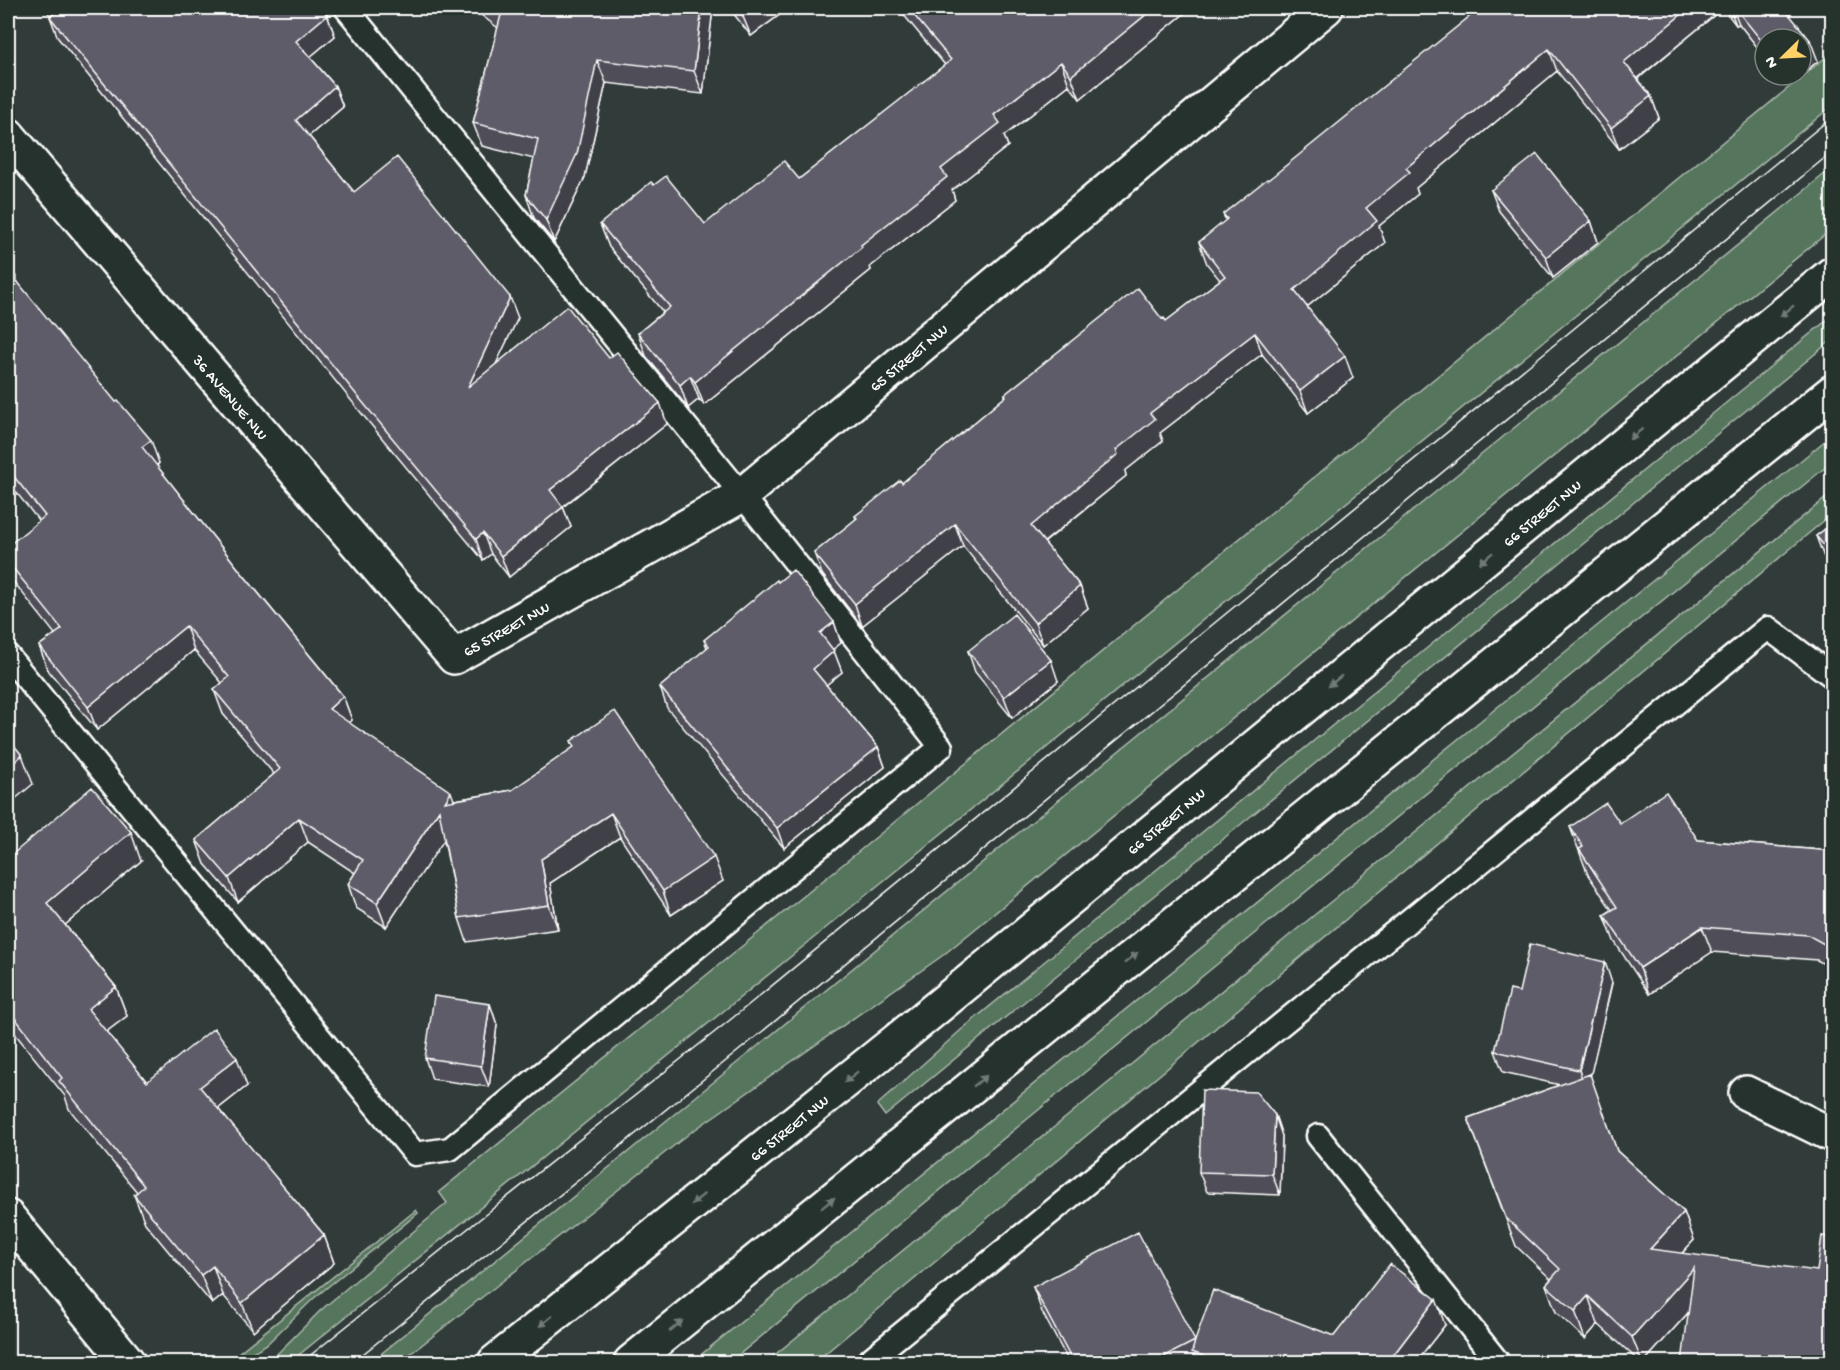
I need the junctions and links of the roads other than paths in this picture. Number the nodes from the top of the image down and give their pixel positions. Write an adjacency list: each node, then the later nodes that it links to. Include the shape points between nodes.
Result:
1 (346, 8): 6 (lane)
2 (1326, 8): 6 (main road, 65 STREET NW)
3 (8, 135): 8 (main road, 36 AVENUE NW)
4 (1833, 274): 15 (main road, 66 STREET NW, one-way to 15, via 896,1041)
5 (1833, 392): 16 (main road, one-way to 5)
6 (742, 495): 7 (lane, via 941,747 450,1149 416,1154); 8 (main road, 65 STREET NW)
7 (8, 657)
8 (454, 657)
9 (1833, 676): 17 (lane, via 1768,628)
10 (1746, 1093): 12 (main road)
11 (1318, 1136): 18 (lane)
12 (1833, 1136)
13 (8, 1217): 14 (main road)
14 (128, 1362)
15 (495, 1362)
16 (631, 1362)
17 (867, 1362)
18 (1498, 1362)

